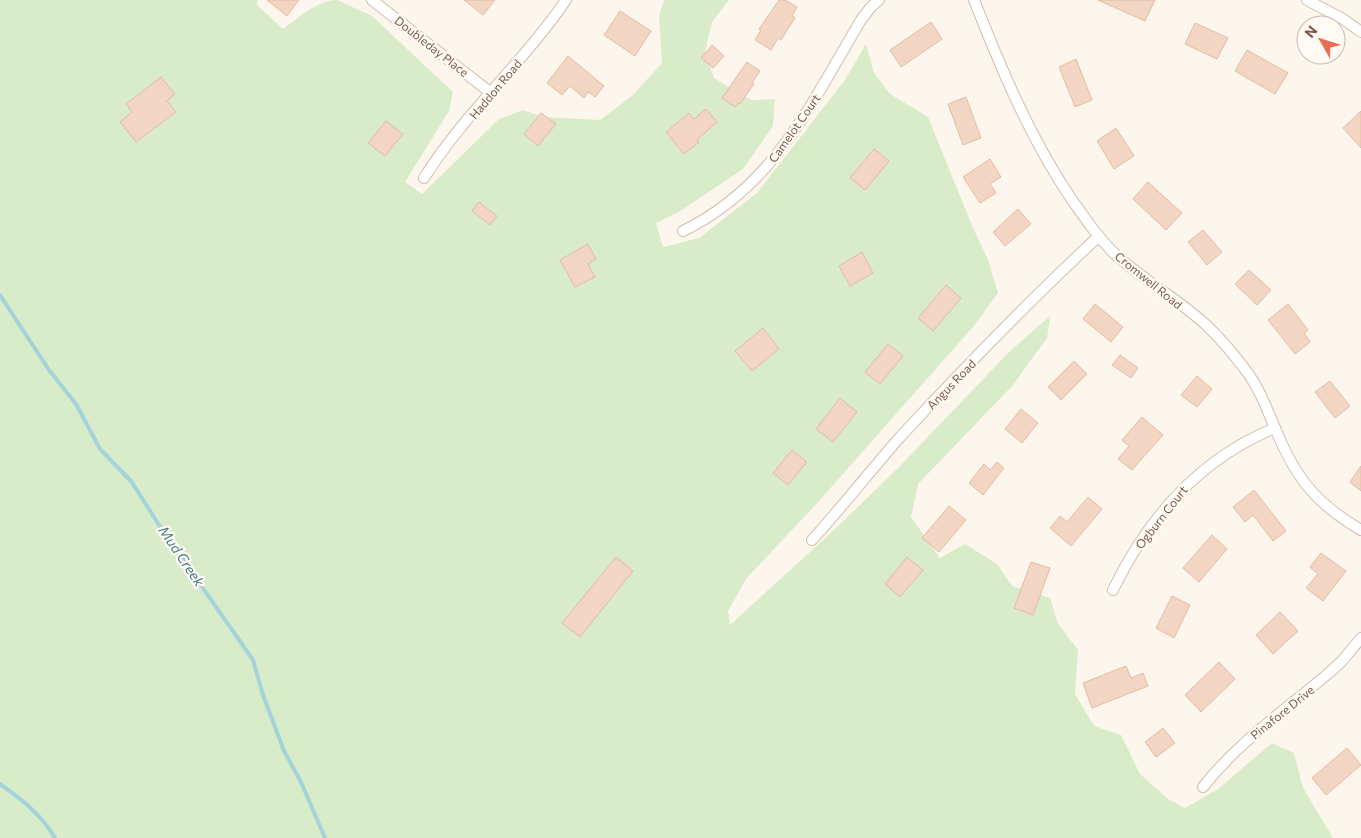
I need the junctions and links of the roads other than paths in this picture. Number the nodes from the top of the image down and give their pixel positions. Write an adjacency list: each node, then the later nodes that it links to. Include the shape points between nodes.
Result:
1 (372, 0): 7 (street, Doubleday Place)
2 (566, 0): 7 (street, Haddon Road)
3 (879, 0): 9 (street, Camelot Court, via 861,20 796,129 757,178 734,198)
4 (974, 0): 10 (street, Cromwell Road, via 1038,147)
5 (1307, 0): 6 (street)
6 (1361, 32)
7 (491, 94): 8 (street, Haddon Road)
8 (424, 178)
9 (683, 231)
10 (1099, 236): 11 (street, Cromwell Road, via 1116,255 1220,338 1253,380); 13 (street, Angus Road, via 900,437)
11 (1275, 428): 12 (street, Cromwell Road, via 1294,467 1311,492); 14 (street, Ogburn Court, via 1228,451 1175,496 1137,546)
12 (1361, 530)
13 (812, 540)
14 (1113, 590)
15 (1361, 638): 16 (street, Pinafore Drive, via 1330,672 1251,735)
16 (1203, 786)

